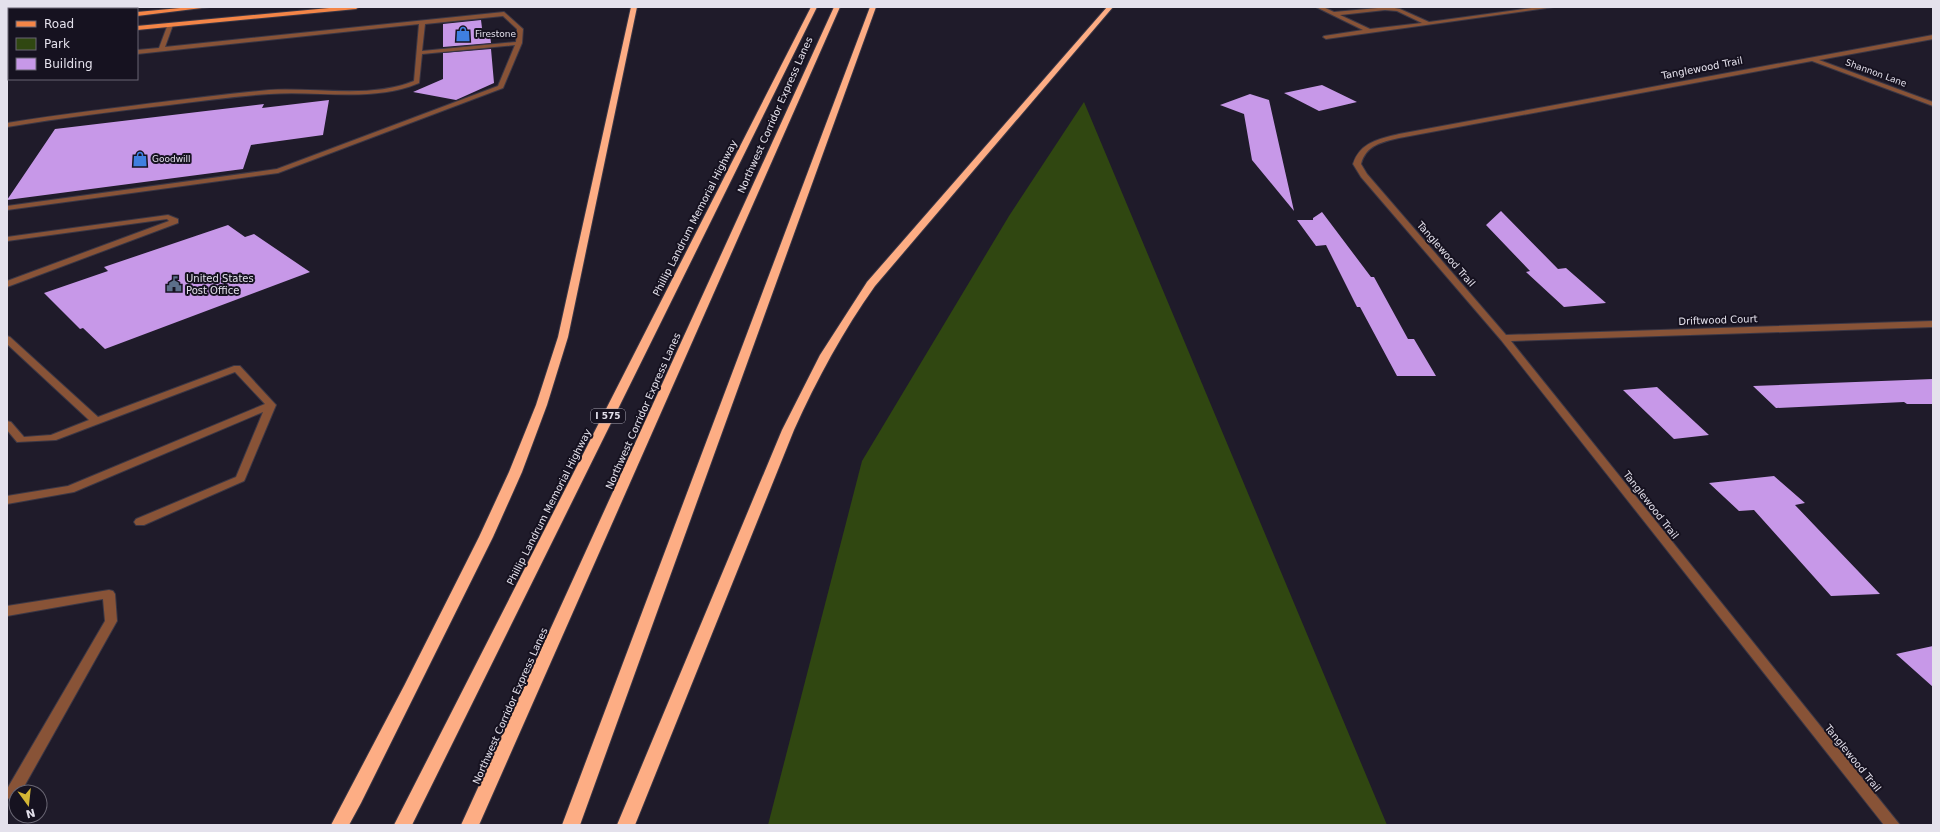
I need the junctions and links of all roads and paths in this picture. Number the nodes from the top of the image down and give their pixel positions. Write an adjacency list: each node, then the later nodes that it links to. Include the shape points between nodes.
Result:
1 (207, 7): 9 (main road)
2 (356, 7): 15 (main road)
3 (814, 7): 41 (highway, Phillip Landrum Memorial Highway / I 575)
4 (837, 7): 42 (highway, Northwest Corridor Express Lanes)
5 (873, 7): 43 (highway)
6 (1110, 7): 44 (highway, via 871,284 850,311 828,347 788,430)
7 (1319, 7): 12 (street)
8 (1551, 7): 14 (street)
9 (183, 8): 11 (main road)
10 (631, 8): 40 (highway, via 563,336 536,423 489,532)
11 (138, 14)
12 (1334, 14): 14 (street, via 1386,8 1398,10); 17 (street)
13 (422, 22): 20 (street, via 504,14 520,29); 21 (street); 23 (street)
14 (1428, 23): 17 (street)
15 (170, 25): 16 (main road); 21 (street)
16 (138, 28)
17 (1369, 31): 18 (street)
18 (1326, 37)
19 (1933, 37): 24 (street, Tanglewood Trail)
20 (519, 43): 23 (street); 27 (street, via 500,87 278,171)
21 (161, 50): 22 (street)
22 (138, 52)
23 (419, 53): 26 (street, via 417,82 411,86 372,91 285,91 201,99)
24 (1812, 59): 25 (street, Shannon Lane); 31 (street, Tanglewood Trail, via 1405,135 1366,147 1359,155 1357,164 1364,175)
25 (1933, 104)
26 (7, 126)
27 (7, 208)
28 (7, 239): 29 (street, via 168,217 175,221)
29 (7, 284)
30 (1933, 324): 31 (street, Driftwood Court)
31 (1504, 338): 45 (street, Tanglewood Trail)
32 (7, 340): 34 (street)
33 (271, 405): 34 (street, via 236,368); 36 (street, via 70,489); 37 (street, via 240,479)
34 (96, 421): 35 (street, via 52,438 21,440)
35 (7, 424)
36 (7, 500)
37 (140, 522)
38 (7, 611): 39 (street, via 109,594 112,620)
39 (18, 784)
40 (340, 825)
41 (403, 825)
42 (470, 825)
43 (571, 825)
44 (626, 825)
45 (1893, 825)

